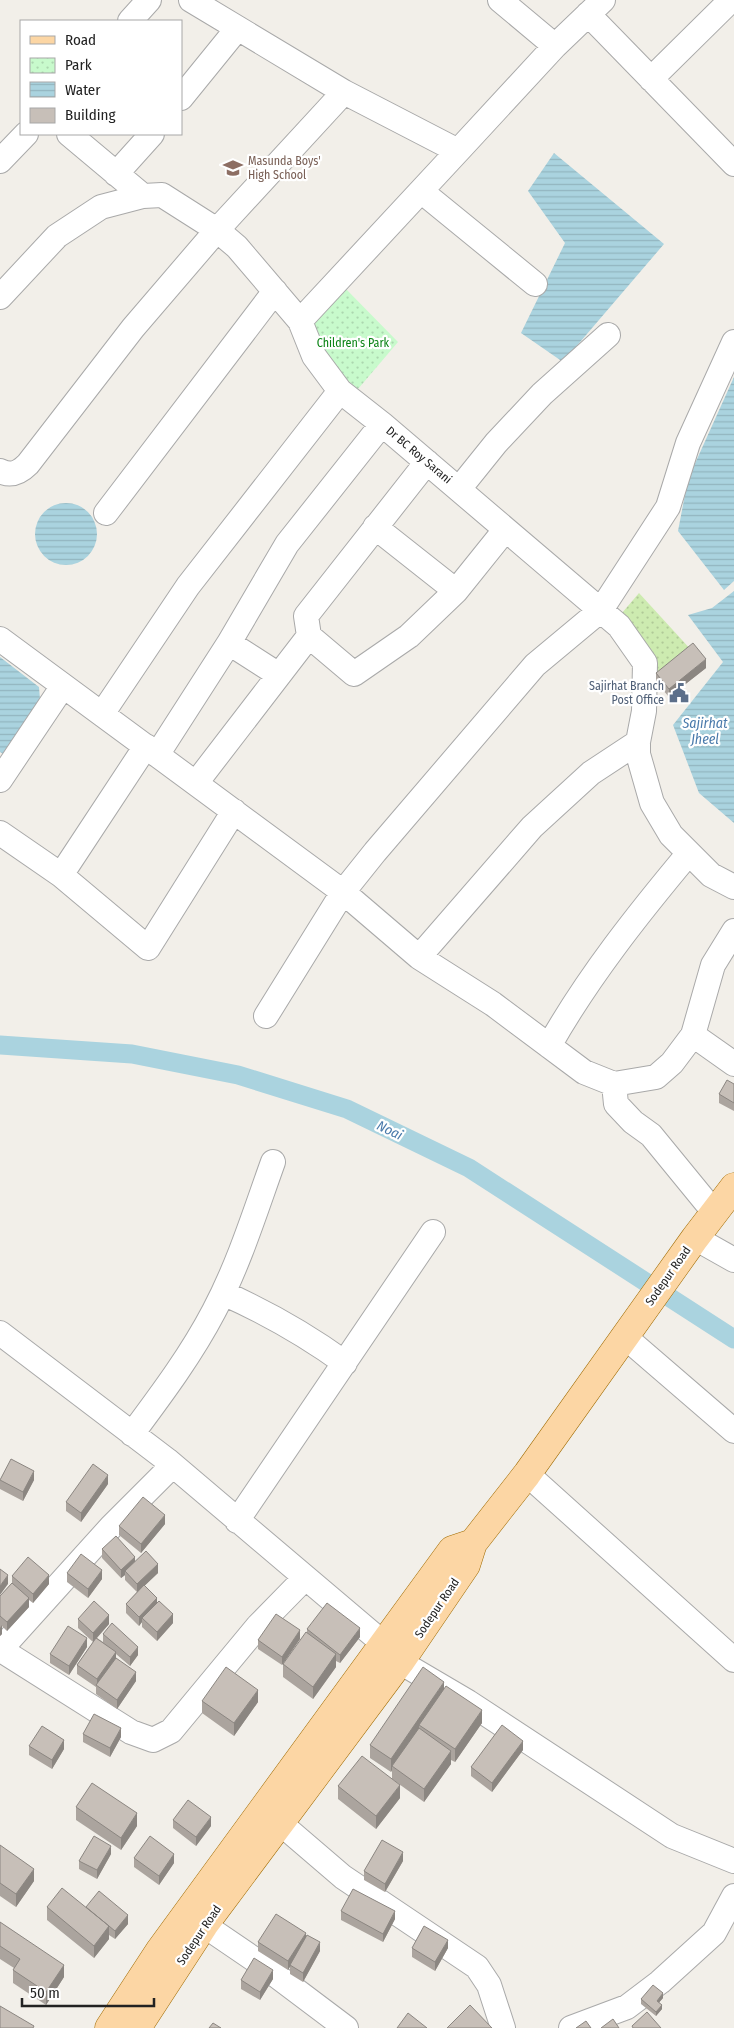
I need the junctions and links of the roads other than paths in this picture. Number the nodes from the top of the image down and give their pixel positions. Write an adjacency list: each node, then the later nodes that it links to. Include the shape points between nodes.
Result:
1 (148, 0): 6 (street)
2 (191, 0): 7 (street)
3 (500, 0): 8 (street)
4 (731, 0): 9 (street)
5 (595, 7): 8 (street); 9 (street)
6 (131, 20)
7 (237, 29): 10 (street); 11 (street)
8 (554, 46): 15 (street)
9 (651, 79): 17 (street)
10 (344, 92): 15 (street); 21 (street)
11 (182, 97)
12 (25, 135): 16 (street)
13 (70, 135): 18 (street)
14 (151, 135): 18 (street)
15 (458, 151): 19 (street)
16 (0, 161)
17 (734, 164)
18 (116, 174): 20 (street)
19 (421, 191): 22 (street); 25 (street)
20 (143, 196): 21 (street, Dr BC Roy Sarani, via 162,195); 24 (street, Dr BC Roy Sarani, via 102,207 57,236)
21 (217, 230): 23 (street, Dr BC Roy Sarani, via 237,247); 31 (street, via 133,328 28,464 18,473)
22 (535, 284)
23 (275, 290): 25 (street, Dr BC Roy Sarani); 33 (street)
24 (1, 294)
25 (300, 321): 28 (street, Dr BC Roy Sarani, via 314,356)
26 (608, 335): 32 (street, via 542,394)
27 (734, 342): 37 (street, via 688,443 668,507)
28 (340, 391): 29 (street, Dr BC Roy Sarani); 43 (street, via 188,586)
29 (382, 424): 30 (street, Dr BC Roy Sarani); 40 (street, via 287,544)
30 (427, 462): 32 (street, Dr BC Roy Sarani); 34 (street)
31 (0, 471)
32 (459, 489): 35 (street, Dr BC Roy Sarani)
33 (106, 513)
34 (375, 528): 36 (street); 38 (street, via 306,616)
35 (505, 530): 36 (street); 37 (street, Dr BC Roy Sarani)
36 (456, 591): 38 (street, via 410,636 354,674)
37 (601, 610): 44 (street, Dr BC Roy Sarani, via 619,626 645,663 644,712); 53 (street, via 535,665)
38 (309, 636): 41 (street)
39 (0, 638): 42 (street)
40 (229, 643): 41 (street); 45 (street)
41 (279, 675): 47 (street)
42 (63, 686): 43 (street); 46 (street)
43 (102, 714): 45 (street)
44 (638, 742): 50 (street, Dr BC Roy Sarani, via 638,754 652,803 671,835); 55 (street, via 591,772 532,827)
45 (151, 751): 47 (street); 51 (street)
46 (0, 780)
47 (196, 783): 48 (street)
48 (234, 811): 51 (street, via 148,948); 53 (street)
49 (0, 833): 51 (street)
50 (689, 853): 52 (street, Dr BC Roy Sarani, via 711,875); 58 (street, via 571,1007)
51 (61, 875)
52 (734, 886)
53 (343, 892): 55 (street); 56 (street)
54 (734, 931): 57 (street, via 713,965)
55 (419, 957): 58 (street, via 493,1004)
56 (266, 1016)
57 (693, 1035): 59 (street); 60 (street, via 672,1063 656,1077)
58 (549, 1046): 60 (street, via 584,1072)
59 (734, 1064)
60 (614, 1084): 63 (street, via 616,1104 651,1135)
61 (273, 1162): 67 (street)
62 (734, 1187): 63 (main road, Sodepur Road)
63 (714, 1212): 65 (main road, Sodepur Road)
64 (432, 1232): 70 (street)
65 (687, 1249): 66 (street); 68 (main road, Sodepur Road)
66 (734, 1260)
67 (223, 1293): 70 (street, via 303,1333); 72 (street, via 194,1346)
68 (630, 1330): 71 (street); 74 (main road, Sodepur Road)
69 (0, 1333): 72 (street)
70 (345, 1363): 75 (street)
71 (734, 1431)
72 (132, 1434): 73 (street)
73 (173, 1465): 75 (street); 77 (street, via 111,1527)
74 (527, 1474): 78 (main road, Sodepur Road, via 473,1543 466,1565); 79 (street)
75 (237, 1521): 76 (street)
76 (305, 1578): 77 (street, via 258,1626 171,1731 153,1740 131,1732); 78 (street)
77 (0, 1650)
78 (392, 1653): 80 (main road, Sodepur Road); 81 (street, via 672,1836); 83 (main road)
79 (734, 1660)
80 (280, 1823): 83 (main road, Sodepur Road); 87 (street, via 344,1877 477,1967 488,1985)
81 (734, 1861)
82 (734, 1896): 88 (street, via 714,1932 660,1982 628,2007)
83 (195, 1919): 84 (main road); 85 (main road, Sodepur Road); 86 (street)
84 (109, 2028)
85 (138, 2028)
86 (346, 2028)
87 (503, 2028)
88 (571, 2028)

